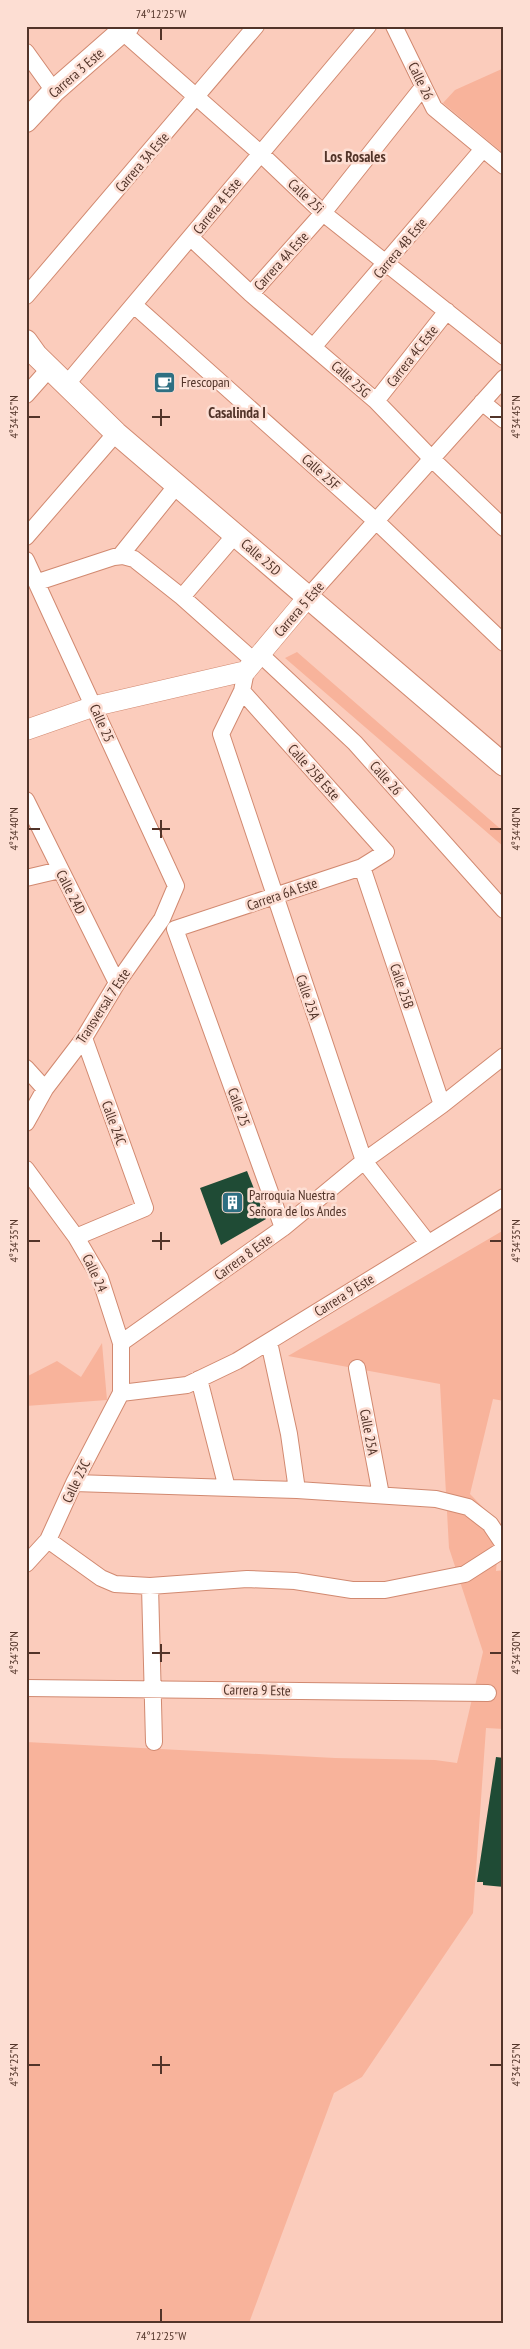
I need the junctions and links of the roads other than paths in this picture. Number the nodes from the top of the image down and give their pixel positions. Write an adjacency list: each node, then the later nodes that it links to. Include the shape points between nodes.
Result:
1 (256, 26): 8 (street, Carrera 3A Este)
2 (368, 26): 11 (street, Carrera 4 Este)
3 (394, 26): 6 (street, Calle 26)
4 (122, 28): 7 (main road, Carrera 3 Este); 8 (street, Calle 25i)
5 (26, 52): 7 (street)
6 (424, 87): 10 (street, Calle 26, via 434,108); 13 (street, Carrera 4A Este)
7 (54, 91): 9 (main road, Carrera 3 Este)
8 (197, 97): 11 (street, Calle 25i); 17 (street, Carrera 3A Este)
9 (26, 121)
10 (483, 149): 12 (street, Calle 26); 15 (street, Carrera 4B Este)
11 (260, 153): 13 (street, Calle 25i); 14 (street, Carrera 4 Este)
12 (504, 166)
13 (323, 213): 15 (street, Calle 25i); 16 (street, Carrera 4A Este)
14 (191, 238): 16 (street, Calle 25G); 18 (street, Carrera 4 Este)
15 (387, 264): 19 (street, Calle 25i); 21 (street, Carrera 4B Este)
16 (252, 294): 21 (street, Calle 25G)
17 (26, 296)
18 (134, 305): 25 (street, Carrera 4 Este); 33 (street, Calle 25F)
19 (447, 311): 22 (street, Calle 25i); 27 (street, Carrera 4C Este)
20 (26, 341): 23 (main road, Calle 25D)
21 (314, 346): 27 (street, Calle 25G)
22 (504, 357)
23 (49, 368): 25 (main road, Calle 25D); 26 (street)
24 (504, 378): 28 (street, Carrera 5 Este)
25 (66, 385): 30 (main road, Calle 25D)
26 (26, 395)
27 (376, 401): 31 (street, Calle 25G)
28 (482, 402): 29 (street); 31 (street, Carrera 5 Este)
29 (504, 420)
30 (116, 433): 32 (main road, Calle 25D); 36 (street)
31 (432, 459): 33 (street, Carrera 5 Este); 34 (street, Calle 25G)
32 (177, 485): 35 (main road, Calle 25D); 37 (street)
33 (377, 522): 41 (street, Carrera 5 Este); 42 (street, Calle 25F)
34 (504, 528)
35 (235, 535): 40 (street); 41 (main road, Calle 25D)
36 (26, 537)
37 (127, 558): 39 (street); 40 (street)
38 (26, 560): 39 (street, Calle 25)
39 (38, 582): 45 (street, Calle 25)
40 (182, 597): 43 (street)
41 (308, 597): 43 (street, Carrera 5 Este); 47 (main road, Calle 25D)
42 (504, 643)
43 (253, 662): 44 (street); 45 (street); 55 (street, Calle 26, via 355,743)
44 (242, 691): 49 (street, Calle 25B Este); 54 (street, Calle 25A, via 220,734)
45 (95, 706): 46 (street); 53 (street, Calle 25)
46 (26, 730)
47 (504, 765)
48 (26, 800): 51 (street, Calle 24D)
49 (386, 852): 50 (street, Carrera 6A Este)
50 (362, 866): 54 (street, Carrera 6A Este); 62 (street, Calle 25B)
51 (60, 870): 52 (street); 57 (street, Calle 24D)
52 (26, 878)
53 (176, 886): 56 (street, Transversal 7 Este)
54 (274, 897): 56 (street, Carrera 6A Este); 64 (street, Calle 25A)
55 (504, 910)
56 (169, 924): 57 (street, Transversal 7 Este); 67 (street, Calle 25)
57 (117, 983): 58 (street, Transversal 7 Este)
58 (84, 1038): 61 (street, Transversal 7 Este); 68 (street, Calle 24C, via 145,1208)
59 (504, 1056): 62 (street, Carrera 8 Este)
60 (26, 1068): 61 (street)
61 (45, 1089): 63 (street, Transversal 7 Este)
62 (442, 1105): 64 (street, Carrera 8 Este)
63 (26, 1123)
64 (364, 1161): 67 (street, Carrera 8 Este); 69 (street, Calle 25A)
65 (26, 1169): 68 (street, Calle 24)
66 (504, 1197): 69 (street, Carrera 9 Este)
67 (283, 1228): 71 (street, Carrera 8 Este)
68 (76, 1237): 71 (street, Calle 24, via 100,1278)
69 (428, 1243): 70 (street, Carrera 9 Este)
70 (269, 1342): 73 (street, Carrera 9 Este); 77 (street, via 289,1434)
71 (121, 1344): 74 (street, Calle 24)
72 (356, 1368): 78 (street, Calle 25A)
73 (199, 1379): 74 (street, Carrera 9 Este, via 187,1385); 76 (street)
74 (121, 1393): 75 (street, Calle 23C)
75 (74, 1483): 76 (street); 79 (street, Calle 23C)
76 (227, 1488): 77 (street)
77 (297, 1490): 78 (street)
78 (381, 1495): 80 (street, via 436,1499 468,1507 490,1524)
79 (48, 1540): 81 (street, Calle 23C); 82 (street, via 101,1578 115,1584)
80 (504, 1547): 82 (street, via 465,1574 385,1590 352,1590 295,1581 247,1579)
81 (26, 1564)
82 (150, 1586): 84 (street)
83 (26, 1688): 84 (street, Carrera 9 Este)
84 (152, 1688): 85 (street, Carrera 9 Este); 86 (street)
85 (488, 1693)
86 (154, 1742)

